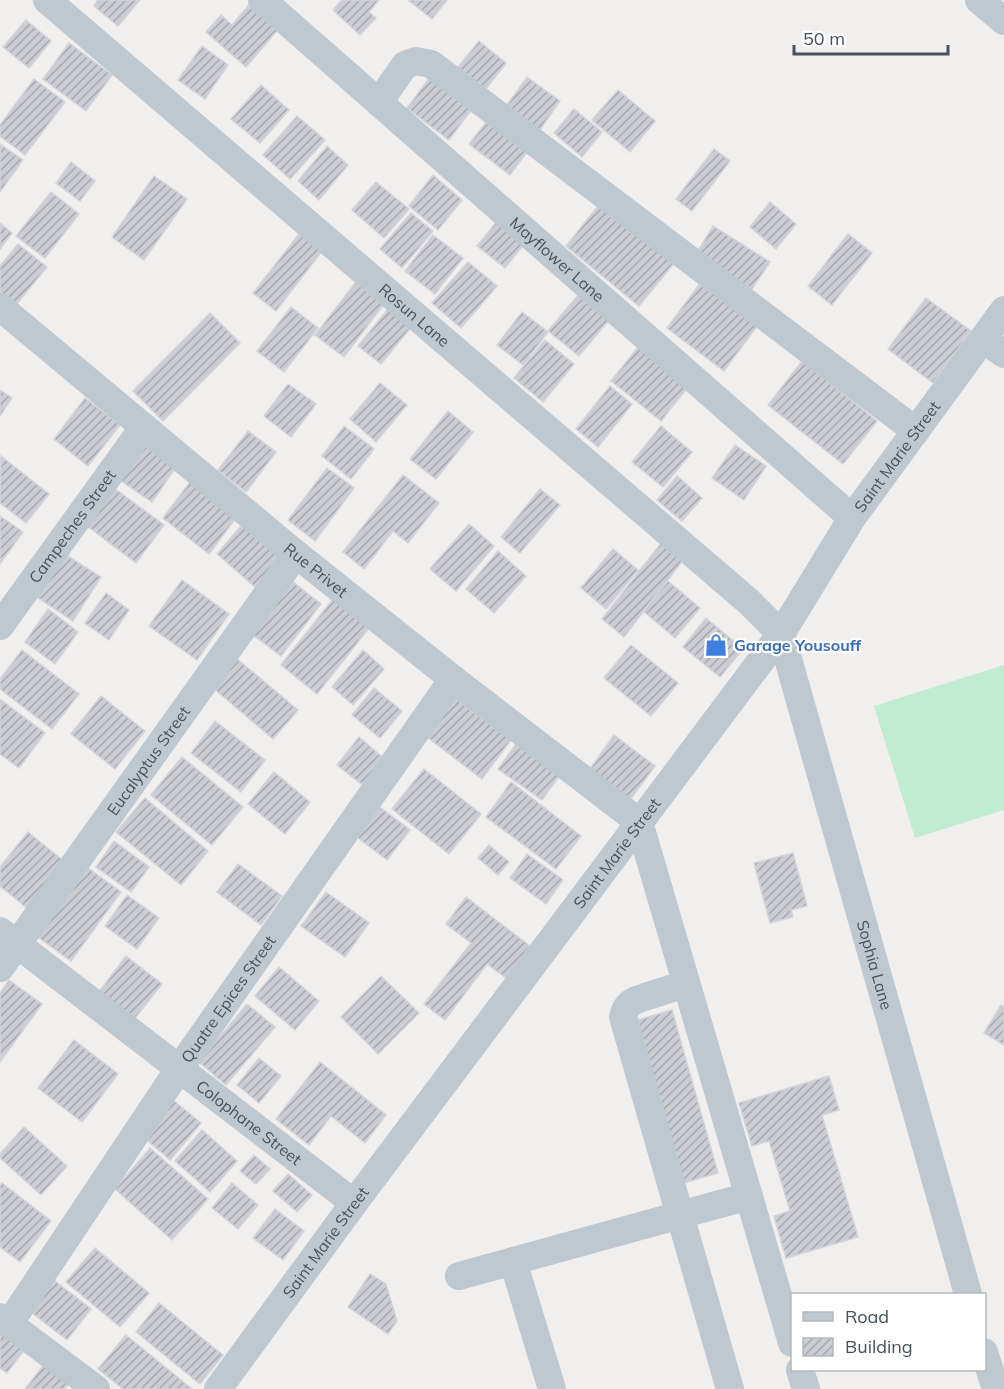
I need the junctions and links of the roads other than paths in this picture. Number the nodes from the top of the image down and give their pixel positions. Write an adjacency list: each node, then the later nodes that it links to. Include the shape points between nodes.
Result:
1 (47, 0): 14 (street, Rosun Lane)
2 (262, 0): 5 (street, Mayflower Lane)
3 (979, 0): 4 (street)
4 (1004, 21)
5 (379, 102): 10 (street, via 405,65 416,61 431,64); 11 (street, Mayflower Lane)
6 (0, 307): 9 (street, Rue Privet)
7 (1004, 310): 8 (street, Saint Marie Street)
8 (993, 346): 10 (street, Saint Marie Street)
9 (143, 428): 12 (street, Rue Privet); 13 (street, Campeches Street)
10 (916, 431): 11 (street, Saint Marie Street)
11 (852, 518): 14 (street, Saint Marie Street)
12 (296, 554): 15 (street, Rue Privet); 17 (street, Eucalyptus Street)
13 (0, 626)
14 (781, 633): 16 (street, Saint Marie Street); 26 (street, Sophia Lane)
15 (453, 679): 16 (street, Rue Privet); 20 (street, Quatre Epices Street)
16 (639, 822): 19 (street); 22 (street, Saint Marie Street)
17 (9, 938): 18 (street, Eucalyptus Street); 20 (street, Colophane Street)
18 (0, 968)
19 (685, 984): 21 (street); 23 (street, via 636,1000 629,1004 624,1017)
20 (179, 1069): 22 (street, Colophane Street); 27 (street, Quatre Epices Street)
21 (748, 1196): 23 (street); 28 (street)
22 (354, 1203): 32 (street, Saint Marie Street)
23 (680, 1215): 24 (street); 34 (street)
24 (513, 1261): 25 (street); 33 (street)
25 (459, 1276)
26 (968, 1293)
27 (5, 1320): 31 (street)
28 (791, 1340)
29 (986, 1358): 36 (street)
30 (800, 1371): 35 (street)
31 (96, 1389)
32 (218, 1389)
33 (552, 1389)
34 (730, 1389)
35 (806, 1389)
36 (996, 1389)

